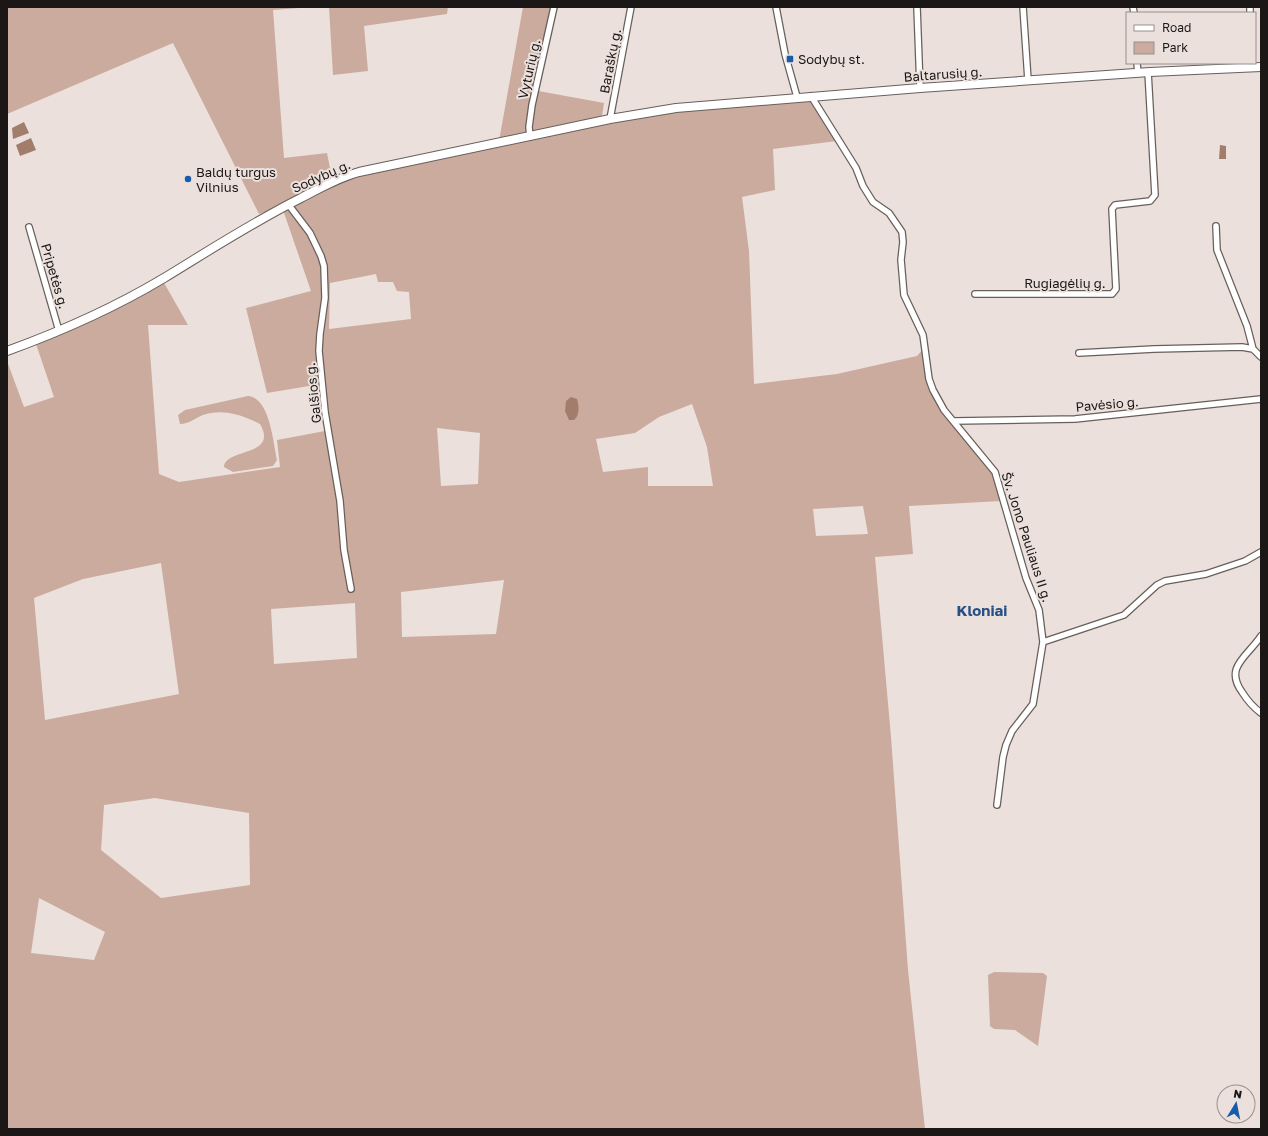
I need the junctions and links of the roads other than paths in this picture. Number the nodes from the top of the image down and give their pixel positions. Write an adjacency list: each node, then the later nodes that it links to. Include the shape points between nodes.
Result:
1 (554, 7): 16 (street, Vyturių g., via 532,105)
2 (631, 7): 15 (street, Baraškų g.)
3 (776, 7): 13 (street)
4 (917, 7): 11 (street)
5 (1023, 7): 10 (street)
6 (1137, 64): 9 (street)
7 (1256, 66): 8 (main road, Baltarusių g.)
8 (1148, 72): 9 (main road, Baltarusių g.); 20 (street, Rugiagėlių g., via 1155,194 1150,201 1115,205 1112,209 1115,292)
9 (1138, 73): 10 (main road, Baltarusių g.)
10 (1028, 80): 11 (main road, Baltarusių g.)
11 (920, 88): 12 (main road, Baltarusių g.)
12 (811, 96): 13 (main road, Baltarusių g.); 27 (street, Šv. Jono Pauliaus II g., via 856,168 873,202 889,213 902,232 904,295 923,335 933,390)
13 (797, 97): 14 (main road, Baltarusių g., via 676,108)
14 (627, 116): 15 (main road, Sodybų g.)
15 (610, 119): 16 (main road, Sodybų g.)
16 (530, 137): 17 (main road, Sodybų g., via 359,172 334,181)
17 (288, 204): 21 (main road, Sodybų g., via 125,300); 29 (street, Galšios g., via 310,233 324,266 326,298 319,341 325,412)
18 (1216, 226): 22 (street, via 1217,250 1247,326)
19 (29, 227): 21 (street, Pripetės g.)
20 (975, 294)
21 (59, 331): 23 (main road, Sodybų g.)
22 (1253, 349): 24 (street, via 1154,349); 25 (street)
23 (7, 351)
24 (1079, 353)
25 (1261, 356)
26 (1261, 399): 27 (street, Pavėsio g., via 1075,419)
27 (954, 421): 31 (street, Šv. Jono Pauliaus II g., via 991,465 999,480 1026,578 1039,610)
28 (1261, 552): 31 (street, via 1245,561 1206,574 1157,584 1124,615)
29 (351, 589)
30 (1261, 636): 32 (street, via 1238,666 1234,676 1249,702)
31 (1043, 642): 33 (street, Šv. Jono Pauliaus II g., via 1033,704 1012,731 1006,745)
32 (1261, 713)
33 (997, 805)

